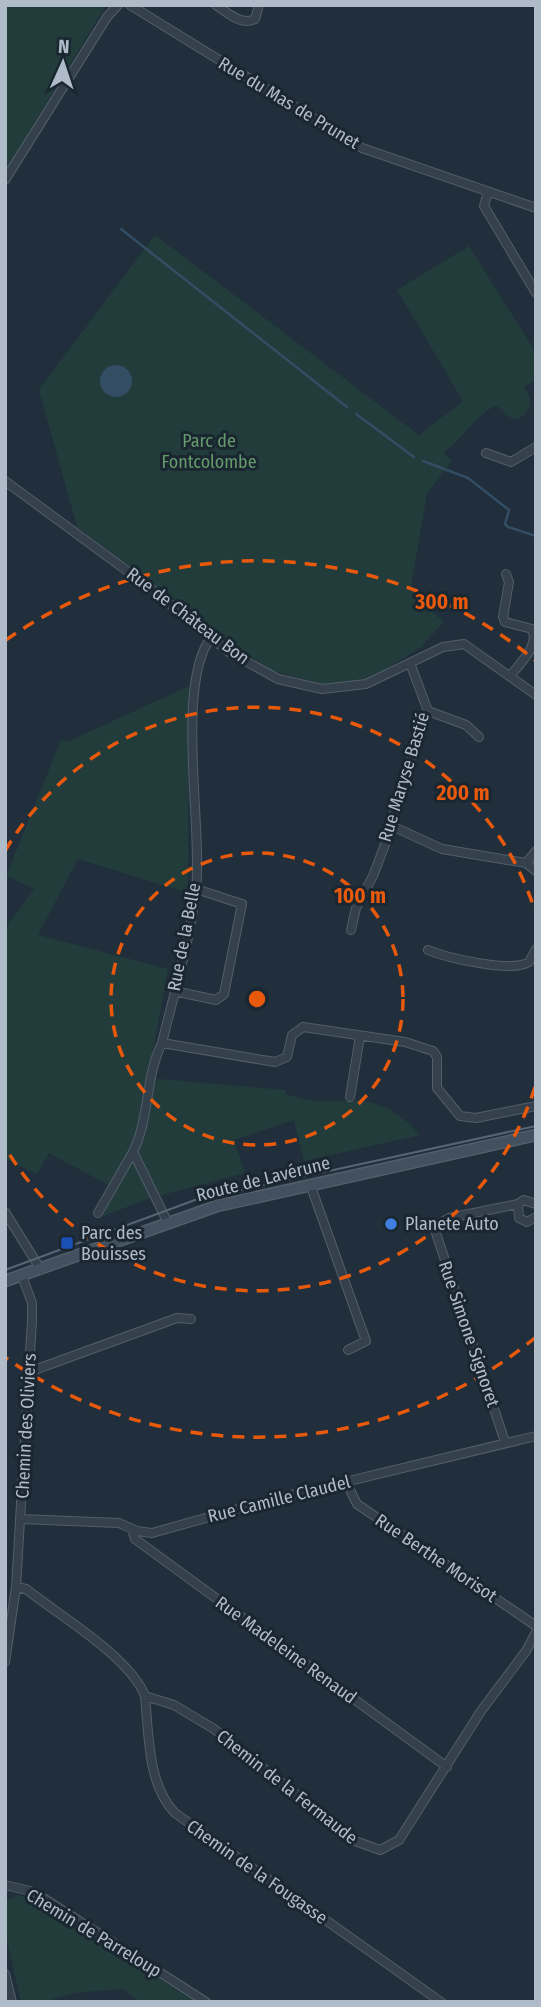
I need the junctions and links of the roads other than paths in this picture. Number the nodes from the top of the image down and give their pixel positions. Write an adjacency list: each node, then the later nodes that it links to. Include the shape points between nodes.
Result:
1 (118, 5): 5 (street)
2 (130, 5): 6 (street, Rue du Mas de Prunet, via 341,138)
3 (216, 5): 4 (street, via 249,22 255,19)
4 (259, 5)
5 (5, 180)
6 (488, 192): 7 (street, Rue du Mas de Prunet); 8 (street, via 484,206)
7 (536, 208)
8 (536, 293)
9 (536, 447): 10 (street, via 511,462)
10 (486, 453)
11 (5, 481): 13 (street, Rue de Château Bon)
12 (506, 574): 14 (street, via 509,582 503,617 505,622 532,629)
13 (211, 637): 15 (street, Rue de Château Bon, via 261,672 322,689 366,684); 24 (street, Rue de la Belle, via 199,658 196,677)
14 (532, 654): 16 (street)
15 (410, 663): 16 (street, Rue de Château Bon, via 443,647 464,644); 18 (street, Rue Maryse Bastié)
16 (510, 676): 17 (street, Rue de Château Bon)
17 (536, 695)
18 (428, 711): 19 (street, via 466,725); 20 (street, Rue Maryse Bastié, via 395,807)
19 (478, 737)
20 (393, 826): 22 (street, via 442,849); 25 (street, Rue Maryse Bastié, via 356,908)
21 (536, 851): 22 (street)
22 (526, 863): 23 (street)
23 (536, 871)
24 (196, 889): 28 (street, Rue de la Belle); 28 (street, via 242,904 227,982 224,994 216,1000)
25 (351, 930)
26 (536, 949): 27 (street, via 529,962 516,967 443,957)
27 (428, 950)
28 (174, 991): 30 (street, Rue de la Belle)
29 (360, 1036): 30 (street, via 298,1028 287,1057 275,1062); 31 (street); 32 (street, via 433,1051 437,1088 465,1118)
30 (162, 1042): 34 (street, Rue de la Belle)
31 (350, 1097)
32 (536, 1106)
33 (536, 1135): 35 (main road, Route de Lavérune)
34 (133, 1152): 39 (street, Rue de la Belle); 41 (street)
35 (310, 1184): 41 (main road, Route de Lavérune); 46 (street, via 366,1341)
36 (518, 1204): 37 (street, Rue Simone Signoret, via 527,1200); 40 (street, via 519,1218 527,1222); 49 (street, Rue Simone Signoret, via 449,1218 440,1223 436,1233)
37 (536, 1204)
38 (5, 1212): 42 (street)
39 (98, 1213)
40 (536, 1217)
41 (168, 1223): 42 (main road, Route de Lavérune)
42 (41, 1270): 43 (main road, Route de Lavérune)
43 (22, 1276): 44 (main road, Route de Lavérune); 47 (street, Chemin des Oliviers, via 32,1308)
44 (5, 1281)
45 (191, 1319): 47 (street, via 177,1318)
46 (348, 1350)
47 (29, 1372): 51 (street, Chemin des Oliviers)
48 (536, 1436): 49 (street, Rue Camille Claudel)
49 (505, 1442): 50 (street, Rue Camille Claudel)
50 (346, 1482): 52 (street, Rue Camille Claudel, via 152,1533); 55 (street, Rue Berthe Morisot, via 357,1504)
51 (21, 1519): 52 (street, Rue Camille Claudel, via 119,1524); 54 (street, Chemin des Oliviers)
52 (132, 1529): 59 (street, Rue Madeleine Renaud, via 135,1539)
53 (5, 1578): 54 (street)
54 (17, 1583): 57 (street, Chemin des Oliviers); 58 (street, via 125,1664)
55 (536, 1626)
56 (536, 1632): 59 (street, Chemin de la Fermaude)
57 (5, 1662)
58 (145, 1696): 59 (street, Chemin de la Fermaude, via 174,1705 214,1729 372,1849 388,1848 399,1840); 66 (street, Chemin de la Fougasse, via 154,1772 161,1795 175,1813)
59 (447, 1767)
60 (5, 1885): 61 (street, Chemin de Parreloup)
61 (17, 1888): 62 (street, Chemin de Parreloup); 65 (street, Chemin de Parreloup, via 34,1892)
62 (5, 1892)
63 (5, 1974): 64 (street)
64 (12, 2002)
65 (206, 2002)
66 (441, 2002)

